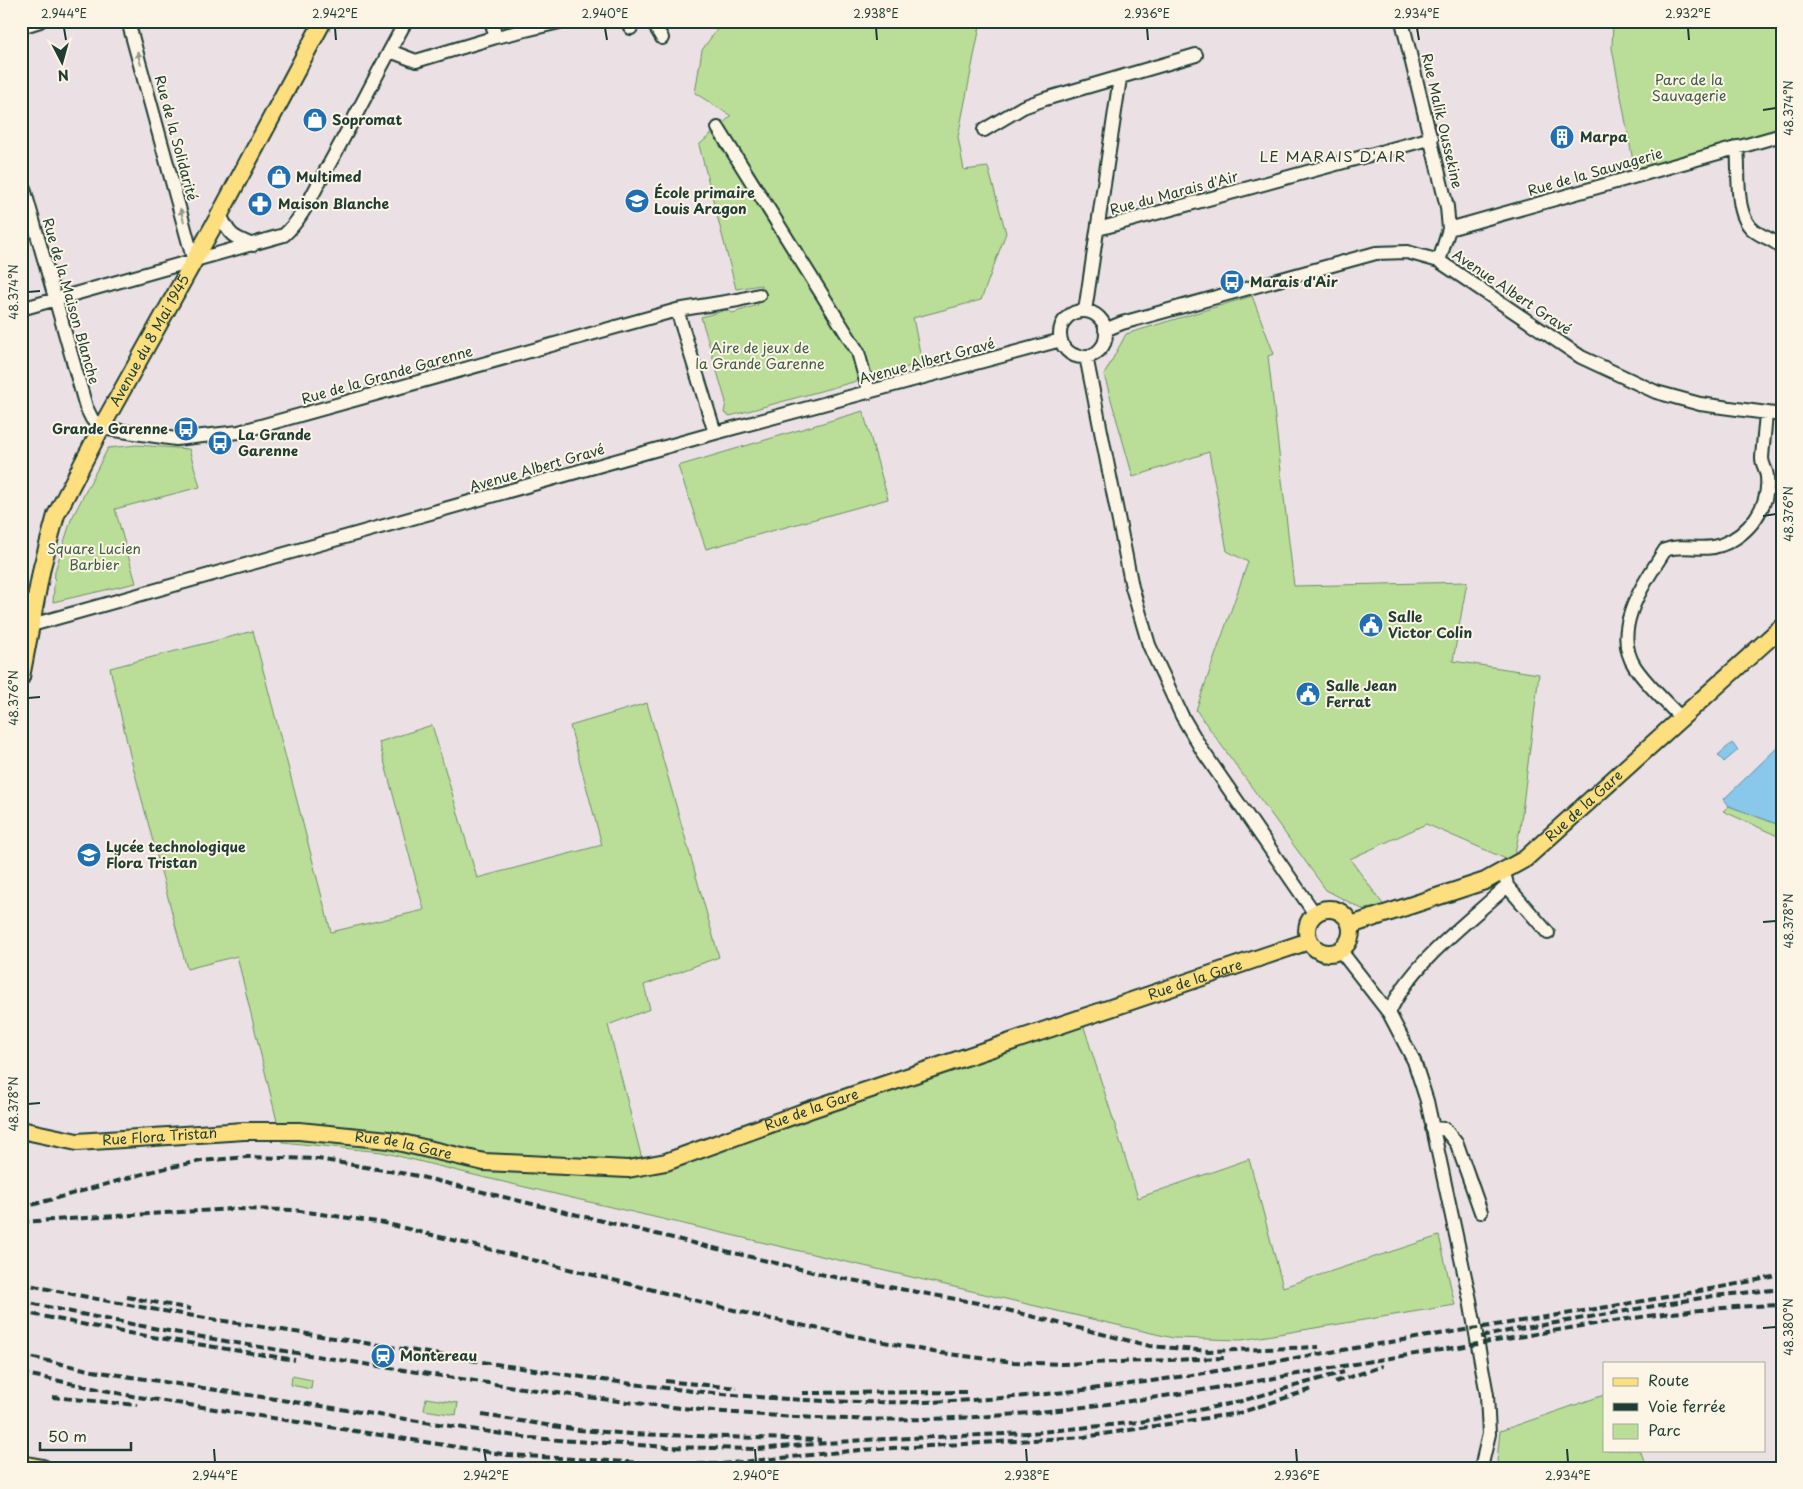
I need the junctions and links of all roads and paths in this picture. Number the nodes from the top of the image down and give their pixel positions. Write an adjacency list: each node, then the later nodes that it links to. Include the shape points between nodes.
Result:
1 (40, 21): 9 (street)
2 (128, 21): 27 (street, Rue de la Solidarité, one-way to 2)
3 (323, 21): 21 (main road, Avenue du 8 Mai 1945)
4 (406, 21): 12 (street)
5 (492, 21): 10 (street)
6 (564, 21): 10 (street)
7 (652, 21): 11 (street)
8 (1402, 21): 18 (street, Rue Malik Oussekine)
9 (21, 27)
10 (496, 37): 12 (street, via 416,61)
11 (662, 38)
12 (390, 51): 24 (street, via 292,228 284,235)
13 (1196, 55): 14 (street)
14 (1120, 78): 16 (street, via 1023,107); 22 (street)
15 (718, 128): 36 (street, via 858,352)
16 (984, 130)
17 (1782, 135): 19 (street, Rue de la Sauvagerie)
18 (1432, 138): 22 (street, Rue du Marais d'Air); 23 (street, Rue Malik Oussekine)
19 (1737, 148): 23 (street, Rue de la Sauvagerie); 25 (street, via 1740,208 1744,221 1755,232 1773,239)
20 (21, 178): 29 (street, Rue de la Maison Blanche)
21 (220, 214): 24 (street, via 228,232); 27 (main road, Avenue du 8 Mai 1945)
22 (1098, 229): 32 (street)
23 (1449, 229): 26 (street)
24 (253, 245): 27 (street)
25 (1782, 248)
26 (1439, 261): 33 (street, Avenue Albert Gravé, via 1407,252 1376,252); 37 (street, Avenue Albert Gravé, via 1581,356 1630,382 1700,404)
27 (194, 262): 29 (street); 39 (main road, Avenue du 8 Mai 1945)
28 (759, 294): 31 (street, Rue de la Grande Garenne)
29 (55, 299): 30 (street); 39 (street, Rue de la Maison Blanche, via 86,407)
30 (21, 309)
31 (677, 310): 39 (street, Rue de la Grande Garenne, via 239,432 176,439); 40 (street)
32 (1085, 311): 33 (street, via 1098,317); 34 (street, via 1065,319)
33 (1105, 330): 35 (street, via 1099,350)
34 (1061, 340): 35 (street, via 1068,351); 36 (street, Avenue Albert Gravé)
35 (1086, 356): 46 (street, via 1132,587 1149,645 1197,742)
36 (869, 392): 40 (street, Avenue Albert Gravé)
37 (1766, 413): 38 (street, Avenue Albert Gravé); 44 (street, via 1762,461 1768,475 1763,507 1738,536 1721,545 1702,548 1673,546 1665,550 1638,597 1628,623 1628,651 1634,666)
38 (1782, 415)
39 (101, 428): 41 (main road, Avenue du 8 Mai 1945, via 56,515)
40 (715, 433): 41 (street, Avenue Albert Gravé)
41 (26, 626): 43 (main road, Avenue du 8 Mai 1945)
42 (1782, 627): 44 (main road, Rue de la Gare)
43 (21, 678)
44 (1681, 718): 45 (main road, Rue de la Gare)
45 (1506, 879): 47 (main road, Rue de la Gare, via 1486,882); 48 (street); 51 (street, via 1415,970)
46 (1315, 914): 47 (main road, via 1332,909 1346,917); 49 (main road, via 1309,922)
47 (1350, 925): 50 (main road, via 1350,939)
48 (1548, 933)
49 (1309, 941): 50 (main road, via 1326,953); 54 (main road, Rue de la Gare, via 666,1162 628,1169 484,1162 389,1140)
50 (1340, 950): 51 (street)
51 (1389, 1013): 52 (street, via 1414,1061)
52 (1432, 1128): 55 (street, via 1445,1130 1457,1144); 58 (street, via 1470,1300 1487,1395 1489,1434)
53 (21, 1130): 54 (main road, Rue Flora Tristan, via 77,1142 244,1131)
54 (299, 1131)
55 (1481, 1212)
56 (21, 1464): 57 (main road)
57 (43, 1468)
58 (1481, 1468)

